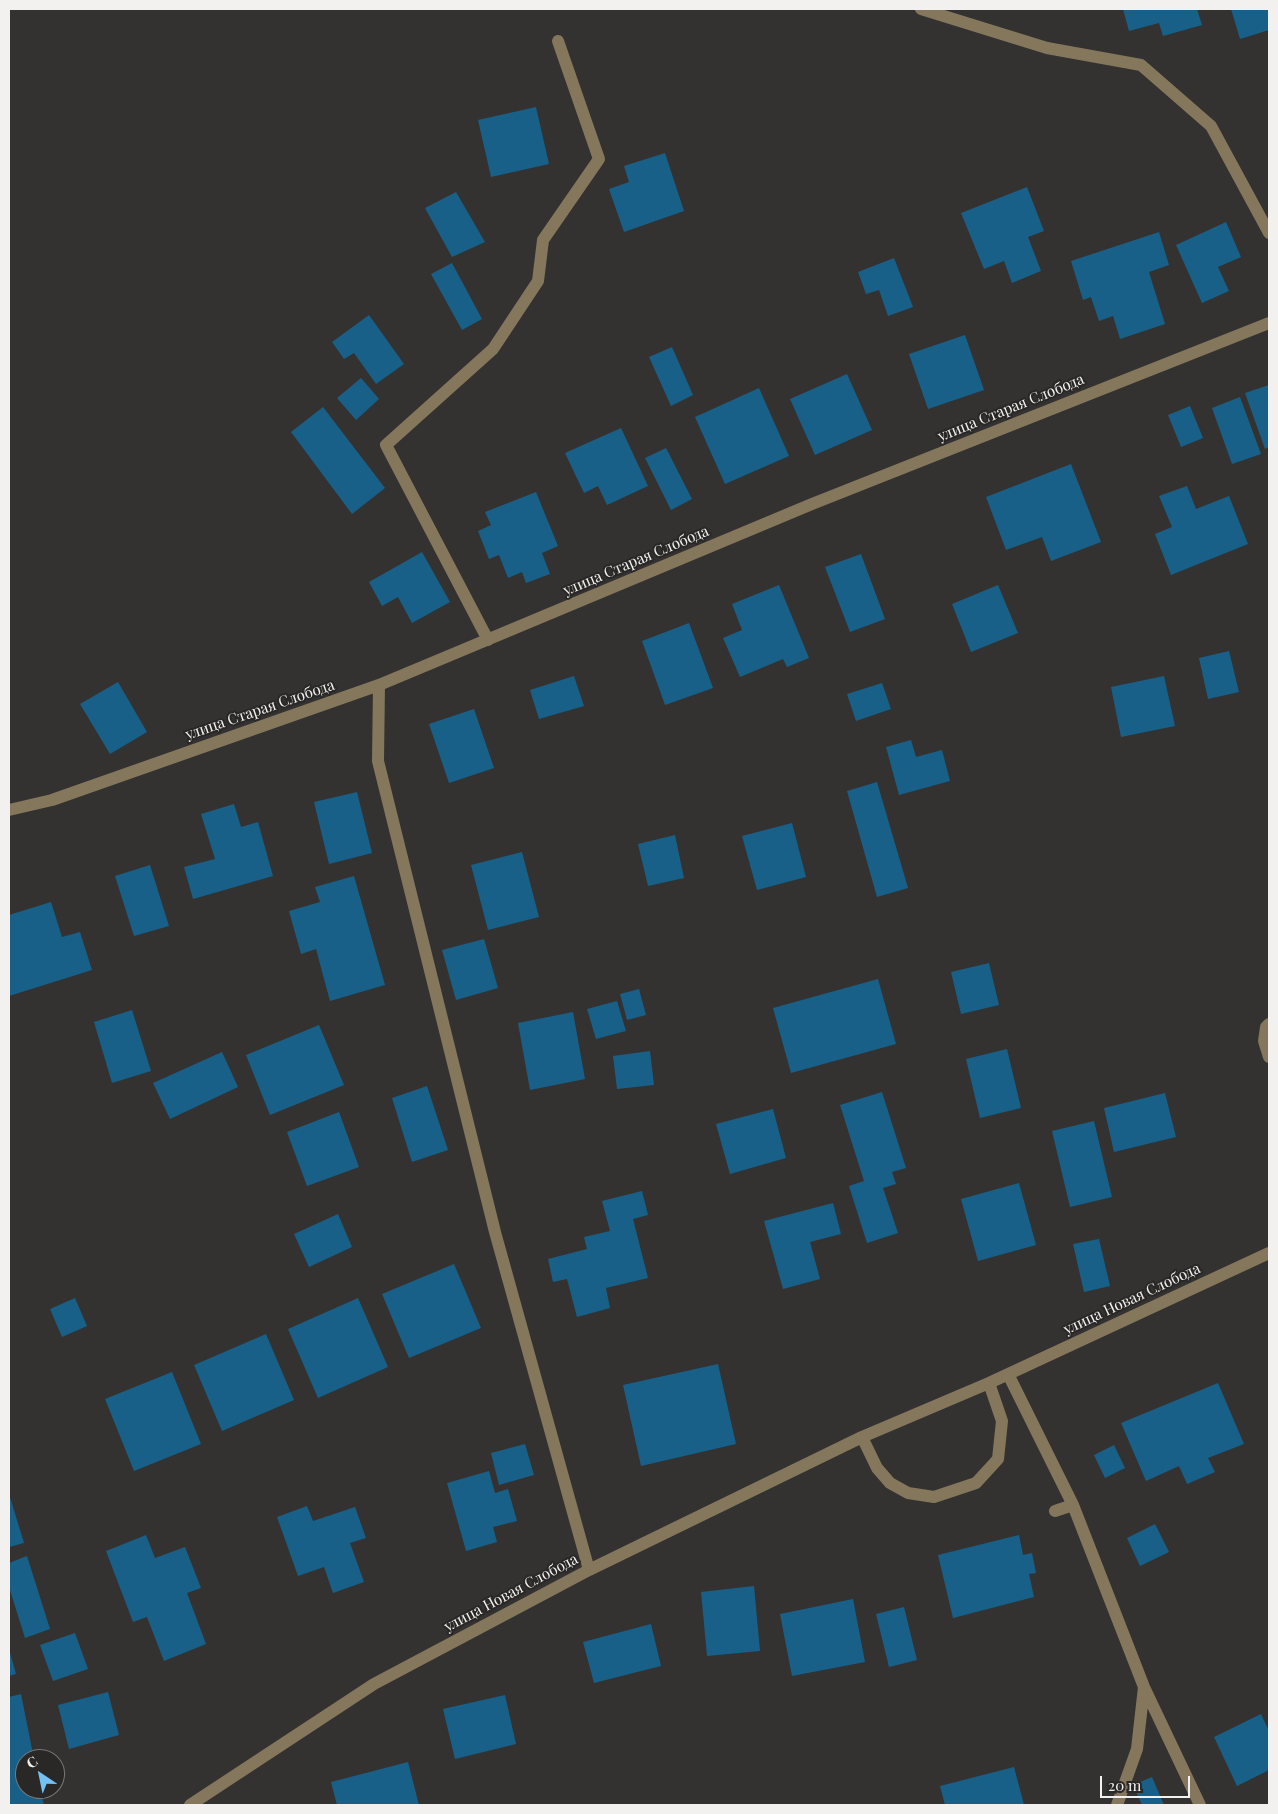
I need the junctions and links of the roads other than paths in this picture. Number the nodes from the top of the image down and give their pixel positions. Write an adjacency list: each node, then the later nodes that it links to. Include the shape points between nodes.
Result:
1 (921, 9): 3 (street, via 1047,48 1141,65 1211,126)
2 (558, 41): 5 (street, via 599,159 543,240 538,281 493,349 386,445)
3 (1269, 233)
4 (1269, 323): 5 (street, улица Старая Слобода, via 812,504)
5 (488, 640): 6 (street, улица Старая Слобода)
6 (379, 685): 7 (street, улица Старая Слобода, via 52,800); 16 (street, via 378,761 494,1232)
7 (9, 810)
8 (1269, 1024): 9 (street, via 1264,1041)
9 (1269, 1057)
10 (1269, 1253): 11 (street, улица Новая Слобода)
11 (1008, 1374): 12 (street, улица Новая Слобода); 14 (street)
12 (988, 1383): 13 (street, улица Новая Слобода); 13 (street, via 1002,1421 998,1459 976,1483 934,1496 908,1493 890,1483 877,1468)
13 (862, 1437): 16 (street, улица Новая Слобода)
14 (1073, 1505): 15 (street); 17 (street)
15 (1055, 1511)
16 (589, 1570): 18 (street, улица Новая Слобода, via 374,1684)
17 (1144, 1688): 19 (street, via 1137,1749); 20 (street)
18 (190, 1805)
19 (1117, 1805)
20 (1200, 1805)

